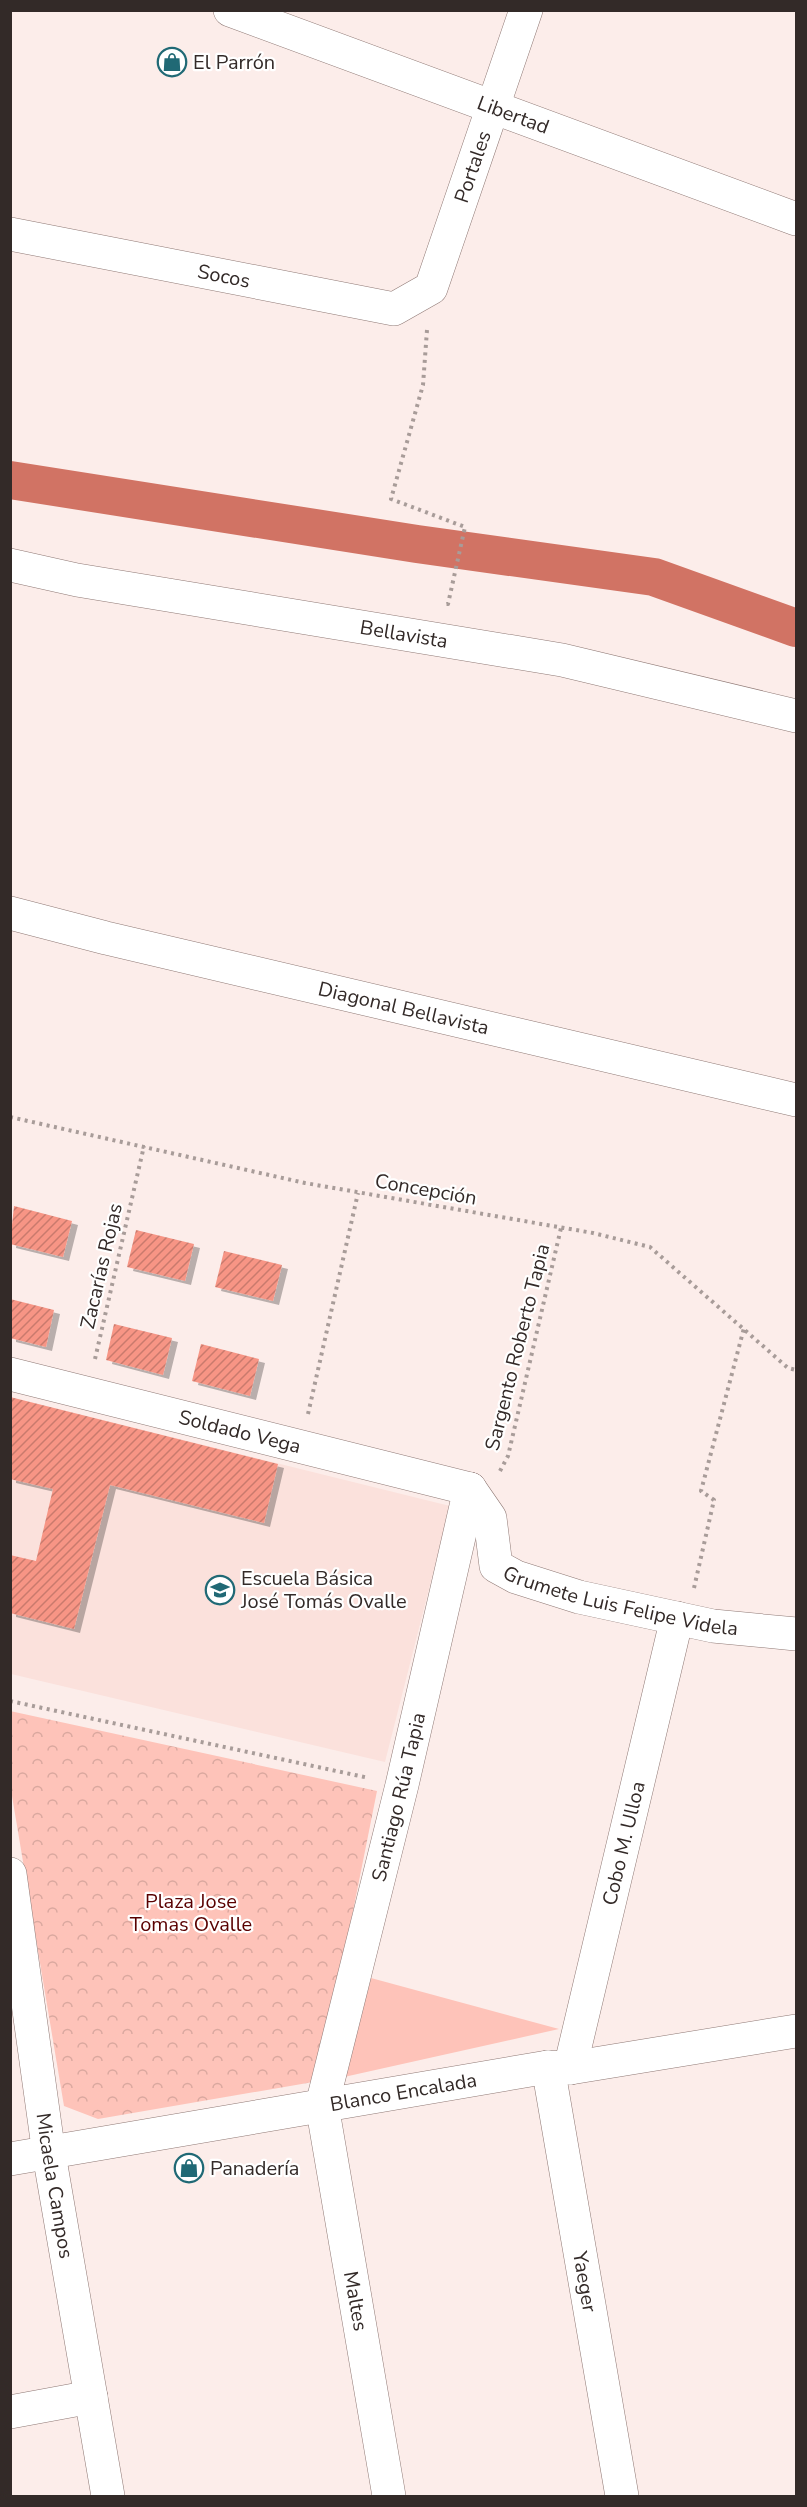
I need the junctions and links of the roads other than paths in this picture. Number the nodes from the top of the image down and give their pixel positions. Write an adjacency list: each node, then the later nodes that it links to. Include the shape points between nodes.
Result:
1 (230, 10): 3 (street, Libertad)
2 (526, 10): 3 (street, Portales)
3 (492, 108): 4 (street, Libertad); 6 (street, Portales)
4 (796, 219)
5 (10, 234): 6 (street, Socos, via 394,309)
6 (431, 288)
7 (10, 565): 8 (street, Bellavista, via 77,580 562,660)
8 (796, 716)
9 (10, 913): 10 (street, Diagonal Bellavista)
10 (796, 1100)
11 (10, 1374): 12 (street, Soldado Vega, via 300,1447)
12 (475, 1497): 13 (street, Grumete Luis Felipe Videla, via 490,1518 496,1566 516,1577 579,1597); 18 (street, Santiago Rúa Tapia)
13 (682, 1619): 14 (street, Grumete Luis Felipe Videla); 17 (street, Cobo M. Ulloa)
14 (796, 1634)
15 (11, 1876): 19 (street, Micaela Campos)
16 (796, 2032): 17 (street, Blanco Encalada)
17 (559, 2068): 18 (street, Blanco Encalada); 25 (street, Yaeger)
18 (322, 2104): 19 (street, Blanco Encalada); 24 (street, Maltes)
19 (49, 2154): 20 (street, Blanco Encalada); 21 (street, Micaela Campos)
20 (10, 2159)
21 (91, 2397): 22 (street); 23 (street, Micaela Campos)
22 (10, 2412)
23 (108, 2496)
24 (389, 2496)
25 (622, 2496)

